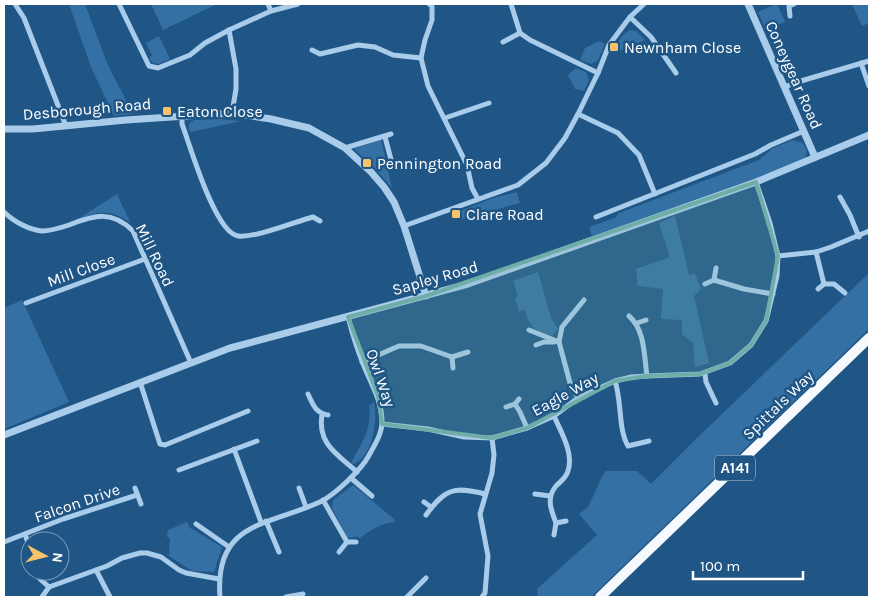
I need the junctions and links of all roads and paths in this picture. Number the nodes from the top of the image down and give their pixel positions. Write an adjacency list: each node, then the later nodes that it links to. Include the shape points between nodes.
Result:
1 (16, 4): 29 (street)
2 (118, 4): 13 (street, via 149,66 158,68 190,55)
3 (268, 4): 10 (street)
4 (298, 4): 10 (street)
5 (429, 4): 17 (street, via 432,6 432,20)
6 (511, 4): 14 (street)
7 (644, 4): 12 (street)
8 (748, 4): 23 (street, Coneygear Road)
9 (794, 4): 11 (street, via 789,6)
10 (271, 11): 13 (street)
11 (790, 16)
12 (630, 17): 20 (street, via 609,45); 21 (street, via 651,37)
13 (229, 30): 25 (street, via 236,69)
14 (520, 32): 15 (street); 20 (street)
15 (503, 42)
16 (312, 50): 17 (street, via 320,54 358,45 375,47 393,55)
17 (422, 58): 28 (street, via 428,86)
18 (869, 60): 19 (street)
19 (861, 63): 22 (street); 23 (street)
20 (598, 73): 26 (street)
21 (676, 73)
22 (869, 86)
23 (785, 87): 31 (street, Coneygear Road)
24 (489, 103): 28 (street)
25 (232, 113): 27 (street, Desborough Road); 35 (street, Desborough Road, via 309,128)
26 (578, 114): 39 (street, via 618,133 639,155); 41 (street, via 546,163 518,185)
27 (182, 115): 29 (street, Desborough Road); 44 (street, via 182,124 209,200 225,228 235,236 313,217)
28 (445, 118): 41 (street, via 467,165)
29 (66, 126): 30 (street, Desborough Road)
30 (4, 129)
31 (804, 131): 36 (street, Coneygear Road); 39 (street)
32 (391, 134): 34 (street)
33 (869, 135): 36 (street, Sapley Road)
34 (385, 137): 35 (street); 37 (street)
35 (345, 148): 45 (street, Desborough Road, via 384,187)
36 (816, 157): 38 (street, Sapley Road)
37 (393, 167)
38 (756, 182): 49 (street, Eagle Way); 58 (street, Sapley Road)
39 (655, 194): 43 (street)
40 (840, 197): 47 (street)
41 (478, 199): 45 (street)
42 (4, 212): 50 (street, Mill Road, via 26,226 42,231 97,216 114,218 133,231)
43 (596, 217)
44 (320, 221)
45 (404, 226): 58 (street, Desborough Road)
46 (869, 231): 47 (street)
47 (858, 236): 48 (street)
48 (816, 252): 49 (street); 54 (street)
49 (778, 256): 57 (street, Eagle Way)
50 (145, 259): 60 (street, Mill Close); 72 (street, Mill Road)
51 (716, 268): 52 (street)
52 (714, 280): 53 (street); 57 (street)
53 (705, 284)
54 (824, 284): 55 (street); 56 (street, via 834,284)
55 (818, 289)
56 (845, 293)
57 (772, 294): 74 (street, Eagle Way, via 766,321 751,345 730,363)
58 (426, 296): 62 (street, Sapley Road)
59 (584, 300): 67 (street, via 562,327)
60 (26, 303)
61 (629, 316): 64 (street)
62 (348, 317): 71 (street, Owl Way); 72 (street, Sapley Road, via 230,348)
63 (646, 320): 64 (street)
64 (637, 323): 75 (street)
65 (529, 330): 67 (street)
66 (869, 338): 134 (highway, Spittals Way / A141)
67 (559, 342): 68 (street); 79 (street, via 570,383)
68 (536, 345)
69 (468, 352): 70 (street)
70 (452, 357): 71 (street, via 421,346 399,346); 73 (street)
71 (362, 362): 86 (street, Owl Way, via 378,396)
72 (191, 363): 77 (street, Sapley Road)
73 (452, 368)
74 (705, 374): 75 (street, Eagle Way); 81 (street)
75 (647, 376): 76 (street, Eagle Way)
76 (615, 381): 79 (street, Eagle Way); 91 (street, via 623,437 628,446)
77 (140, 382): 84 (street, via 160,444 165,445); 88 (street, Sapley Road)
78 (308, 394): 94 (street, via 316,409 325,415 320,425 325,443)
79 (578, 398): 85 (street, Eagle Way)
80 (519, 400): 82 (street, Eagle Way)
81 (716, 401)
82 (515, 404): 83 (street, Eagle Way); 87 (street, Eagle Way)
83 (506, 407)
84 (248, 411)
85 (554, 416): 87 (street, Eagle Way); 102 (street, via 565,439 569,458 568,471)
86 (382, 424): 89 (street, Eagle Way, via 464,437); 94 (street, Owl Way, via 377,443)
87 (527, 428): 89 (street, Eagle Way)
88 (4, 435)
89 (492, 438): 98 (street, via 492,473)
90 (257, 441): 92 (street)
91 (648, 441)
92 (234, 449): 93 (street); 109 (street)
93 (179, 470)
94 (357, 472): 95 (street, Owl Way)
95 (351, 478): 101 (street); 103 (street, Owl Way)
96 (135, 488): 100 (street, Falcon Drive)
97 (299, 488): 106 (street)
98 (484, 494): 107 (street, via 452,491 438,498); 133 (street, via 480,514 488,556)
99 (535, 494): 102 (street)
100 (137, 495): 105 (street, Falcon Drive); 113 (street, Falcon Drive)
101 (372, 496)
102 (550, 496): 111 (street, via 550,508)
103 (323, 500): 106 (street, Owl Way); 117 (street)
104 (424, 502): 107 (street)
105 (141, 504)
106 (306, 507): 109 (street, Owl Way)
107 (431, 507): 108 (street)
108 (426, 515)
109 (264, 521): 119 (street, Owl Way); 120 (street)
110 (566, 521): 111 (street)
111 (556, 523): 114 (street)
112 (196, 524): 119 (street)
113 (33, 531)
114 (554, 535)
115 (20, 536): 116 (street, Falcon Drive)
116 (4, 542)
117 (347, 542): 118 (street); 121 (street)
118 (356, 542)
119 (229, 547): 124 (street, Owl Way)
120 (279, 552)
121 (339, 552)
122 (96, 570): 124 (street, via 122,558 147,553 161,557 186,573); 126 (street); 129 (street)
123 (426, 578): 132 (street, via 418,580)
124 (219, 579): 130 (street, Owl Way)
125 (42, 581): 126 (street)
126 (49, 587): 128 (street)
127 (303, 594): 131 (street)
128 (42, 597)
129 (110, 597)
130 (220, 597)
131 (289, 597)
132 (408, 597)
133 (482, 597)
134 (600, 597)

